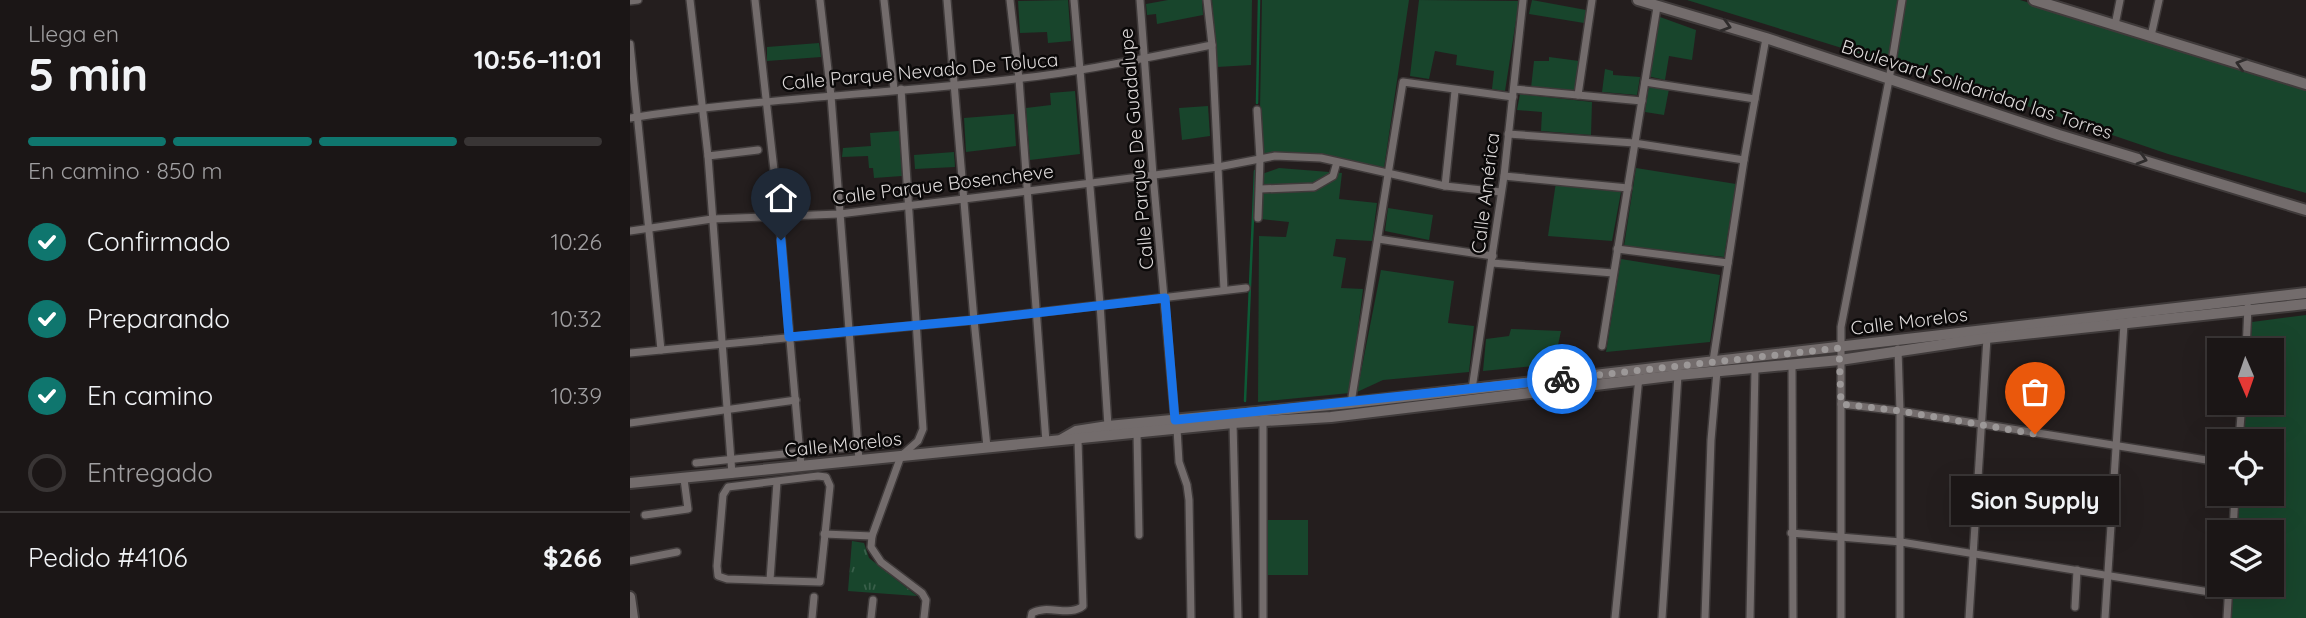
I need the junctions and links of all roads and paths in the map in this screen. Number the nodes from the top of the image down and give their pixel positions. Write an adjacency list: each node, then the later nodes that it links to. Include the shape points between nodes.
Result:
1 (638, 0): 19 (street)
2 (690, 0): 42 (street)
3 (755, 0): 40 (street)
4 (820, 0): 38 (street)
5 (884, 0): 34 (street)
6 (947, 0): 32 (street)
7 (1010, 0): 29 (street)
8 (1074, 0): 28 (street)
9 (1140, 0): 27 (street, Calle Parque De Guadalupe)
10 (1207, 0): 26 (street)
11 (1523, 0): 36 (street, Calle América)
12 (1592, 0): 37 (street)
13 (1637, 0): 20 (main road, Boulevard Solidaridad las Torres)
14 (1667, 0): 21 (main road)
15 (1902, 0): 30 (street)
16 (2034, 0): 22 (main road)
17 (2120, 0): 22 (street)
18 (2159, 0): 23 (street)
19 (630, 1)
20 (1657, 7): 21 (main road, Boulevard Solidaridad las Torres); 31 (street)
21 (1692, 16): 24 (main road, Boulevard Solidaridad las Torres, one-way to 24)
22 (2115, 25): 23 (main road)
23 (2151, 36): 33 (main road, one-way to 23)
24 (1766, 38): 30 (main road, Boulevard Solidaridad las Torres); 39 (street)
25 (630, 44): 44 (street)
26 (1212, 46): 27 (street, Calle Parque Nevado De Toluca); 52 (street)
27 (1145, 57): 28 (street, Calle Parque Nevado De Toluca); 53 (street, Calle Parque De Guadalupe)
28 (1080, 71): 29 (street, Calle Parque Nevado De Toluca); 56 (street)
29 (1019, 79): 32 (street, Calle Parque Nevado De Toluca); 60 (street)
30 (1889, 80): 64 (main road, Boulevard Solidaridad las Torres, one-way to 64); 96 (street, via 1843,315)
31 (1645, 82): 39 (street); 41 (street)
32 (954, 84): 34 (street, Calle Parque Nevado De Toluca); 62 (street)
33 (2306, 84)
34 (898, 89): 38 (street, Calle Parque Nevado De Toluca); 63 (street)
35 (1455, 91): 36 (street); 54 (street, via 1403,82); 57 (street)
36 (1513, 93): 37 (street); 45 (street, Calle América)
37 (1578, 95): 41 (street)
38 (831, 96): 40 (street, Calle Parque Nevado De Toluca); 65 (street)
39 (1755, 99): 50 (street)
40 (766, 100): 42 (street, Calle Parque Nevado De Toluca); 66 (street)
41 (1642, 101): 46 (street)
42 (703, 106): 44 (street, Calle Parque Nevado De Toluca); 48 (street)
43 (1256, 110): 49 (street)
44 (634, 117): 69 (street)
45 (1508, 134): 46 (street); 55 (street, Calle América)
46 (1634, 143): 50 (street); 58 (street)
47 (758, 150): 48 (street)
48 (708, 156): 68 (street)
49 (1260, 159): 51 (street, Calle Parque Bosencheve, via 1300,156); 52 (street, Calle Parque Bosencheve); 59 (street)
50 (1744, 160): 74 (street)
51 (1337, 162): 54 (street, Calle Parque Bosencheve); 59 (street, via 1333,176 1314,187)
52 (1218, 167): 53 (street, Calle Parque Bosencheve); 77 (street)
53 (1153, 175): 56 (street, Calle Parque Bosencheve); 79 (street, Calle Parque De Guadalupe)
54 (1388, 175): 57 (street, Calle Parque Bosencheve); 71 (street)
55 (1504, 176): 58 (street); 61 (street, Calle América)
56 (1089, 183): 60 (street, Calle Parque Bosencheve); 81 (street)
57 (1445, 186): 61 (street, Calle Parque Bosencheve)
58 (1628, 187): 72 (street)
59 (1260, 189): 67 (street)
60 (1026, 191): 62 (street, Calle Parque Bosencheve); 83 (street)
61 (1502, 192): 73 (street, Calle América)
62 (964, 200): 63 (street, Calle Parque Bosencheve); 84 (street)
63 (910, 205): 65 (street, Calle Parque Bosencheve); 86 (street)
64 (2306, 210)
65 (839, 214): 66 (street, Calle Parque Bosencheve); 87 (street)
66 (779, 215): 68 (street, Calle Parque Bosencheve); 88 (street)
67 (1258, 218)
68 (712, 219): 69 (street, Calle Parque Bosencheve); 91 (street)
69 (649, 228): 70 (street, Calle Parque Bosencheve); 94 (street)
70 (630, 231)
71 (1378, 239): 73 (street); 104 (street)
72 (1617, 248): 74 (street); 75 (street)
73 (1492, 259): 75 (street); 102 (street, Calle América)
74 (1728, 263): 98 (street)
75 (1613, 273): 93 (street)
76 (1246, 288): 77 (street)
77 (1224, 290): 79 (street)
78 (2306, 293): 82 (main road, Calle Morelos)
79 (1165, 298): 81 (street); 111 (street, Calle Parque De Guadalupe)
80 (2306, 303): 82 (main road, Calle Morelos)
81 (1100, 304): 83 (street); 112 (street)
82 (2249, 305): 85 (main road, Calle Morelos); 90 (street); 92 (main road, Calle Morelos)
83 (1037, 312): 84 (street); 117 (street)
84 (974, 320): 86 (street); 121 (street)
85 (2124, 324): 89 (main road, Calle Morelos); 119 (street)
86 (917, 325): 87 (street); 123 (street, via 923,429 918,441)
87 (849, 333): 88 (street); 120 (street)
88 (789, 337): 91 (street); 103 (street)
89 (1987, 338): 92 (main road, Calle Morelos); 113 (street)
90 (2247, 338)
91 (723, 344): 94 (street); 106 (street)
92 (1898, 344): 96 (main road, Calle Morelos); 107 (street)
93 (1602, 346)
94 (661, 350): 95 (street)
95 (630, 354)
96 (1840, 354): 97 (main road, Calle Morelos); 98 (main road, Calle Morelos); 105 (street)
97 (1792, 364): 99 (main road, Calle Morelos); 134 (street)
98 (1715, 366): 99 (main road, Calle Morelos); 100 (main road, Calle Morelos); 101 (main road, Calle Morelos); 162 (street)
99 (1755, 368): 163 (street)
100 (1639, 375): 101 (main road, Calle Morelos); 102 (main road, Calle Morelos); 108 (main road, Calle Morelos, via 1331,417); 160 (street)
101 (1678, 375): 161 (street)
102 (1472, 389): 104 (main road, Calle Morelos)
103 (796, 400): 106 (street); 122 (street)
104 (1351, 403): 108 (main road, Calle Morelos)
105 (1841, 404): 107 (street); 138 (street)
106 (727, 410): 109 (street); 124 (street)
107 (1900, 411): 113 (street); 139 (street)
108 (1263, 417): 110 (main road, Calle Morelos); 111 (main road, Calle Morelos); 159 (street)
109 (630, 423)
110 (1233, 424): 111 (main road, Calle Morelos); 158 (street)
111 (1176, 425): 112 (main road, Calle Morelos); 114 (main road, Calle Morelos); 157 (street, Calle Parque De Guadalupe, via 1189,500)
112 (1108, 426): 115 (main road, Calle Morelos, via 1076,431)
113 (1982, 426): 119 (street); 141 (street)
114 (1138, 433): 116 (main road, Calle Morelos); 136 (street)
115 (1060, 440): 116 (main road, Calle Morelos); 117 (main road, Calle Morelos)
116 (1078, 440): 156 (street, via 1083,606 1077,610 1042,609 1034,611)
117 (1046, 442): 121 (main road, Calle Morelos)
118 (892, 443): 120 (street)
119 (2115, 446): 126 (street); 144 (street)
120 (858, 447): 122 (street); 125 (street)
121 (987, 447): 123 (main road, Calle Morelos)
122 (800, 453): 124 (street); 128 (street)
123 (901, 456): 125 (main road, Calle Morelos); 137 (street)
124 (731, 460): 127 (street); 129 (street)
125 (859, 460): 128 (main road, Calle Morelos)
126 (2207, 460)
127 (696, 463)
128 (801, 466): 129 (main road, Calle Morelos)
129 (732, 474): 130 (main road, Calle Morelos)
130 (684, 479): 132 (main road, Calle Morelos); 133 (street, via 688,509)
131 (777, 482): 135 (street, via 818,476 829,480); 145 (street); 145 (street, via 726,489 717,566 719,576 727,579)
132 (630, 483)
133 (645, 515)
134 (1791, 533): 138 (street); 164 (street)
135 (824, 534): 137 (street); 145 (street, via 820,582)
136 (1139, 535)
137 (872, 536): 155 (street, via 876,556 922,593)
138 (1840, 537): 139 (street); 165 (street)
139 (1901, 542): 141 (street); 166 (street)
140 (677, 552): 142 (street)
141 (1971, 554): 143 (street); 167 (street)
142 (630, 561)
143 (2077, 570): 144 (street); 151 (street)
144 (2108, 575): 146 (street); 168 (street)
145 (770, 580)
146 (2207, 592)
147 (630, 597): 152 (main road)
148 (814, 597): 153 (street)
149 (2228, 597): 169 (street)
150 (873, 600): 154 (street)
151 (2075, 607)
152 (633, 618)
153 (812, 618)
154 (871, 618)
155 (924, 618)
156 (1031, 618)
157 (1191, 618)
158 (1238, 618)
159 (1263, 618)
160 (1615, 618)
161 (1662, 618)
162 (1705, 618)
163 (1750, 618)
164 (1793, 618)
165 (1841, 618)
166 (1900, 618)
167 (1969, 618)
168 (2105, 618)
169 (2227, 618)

